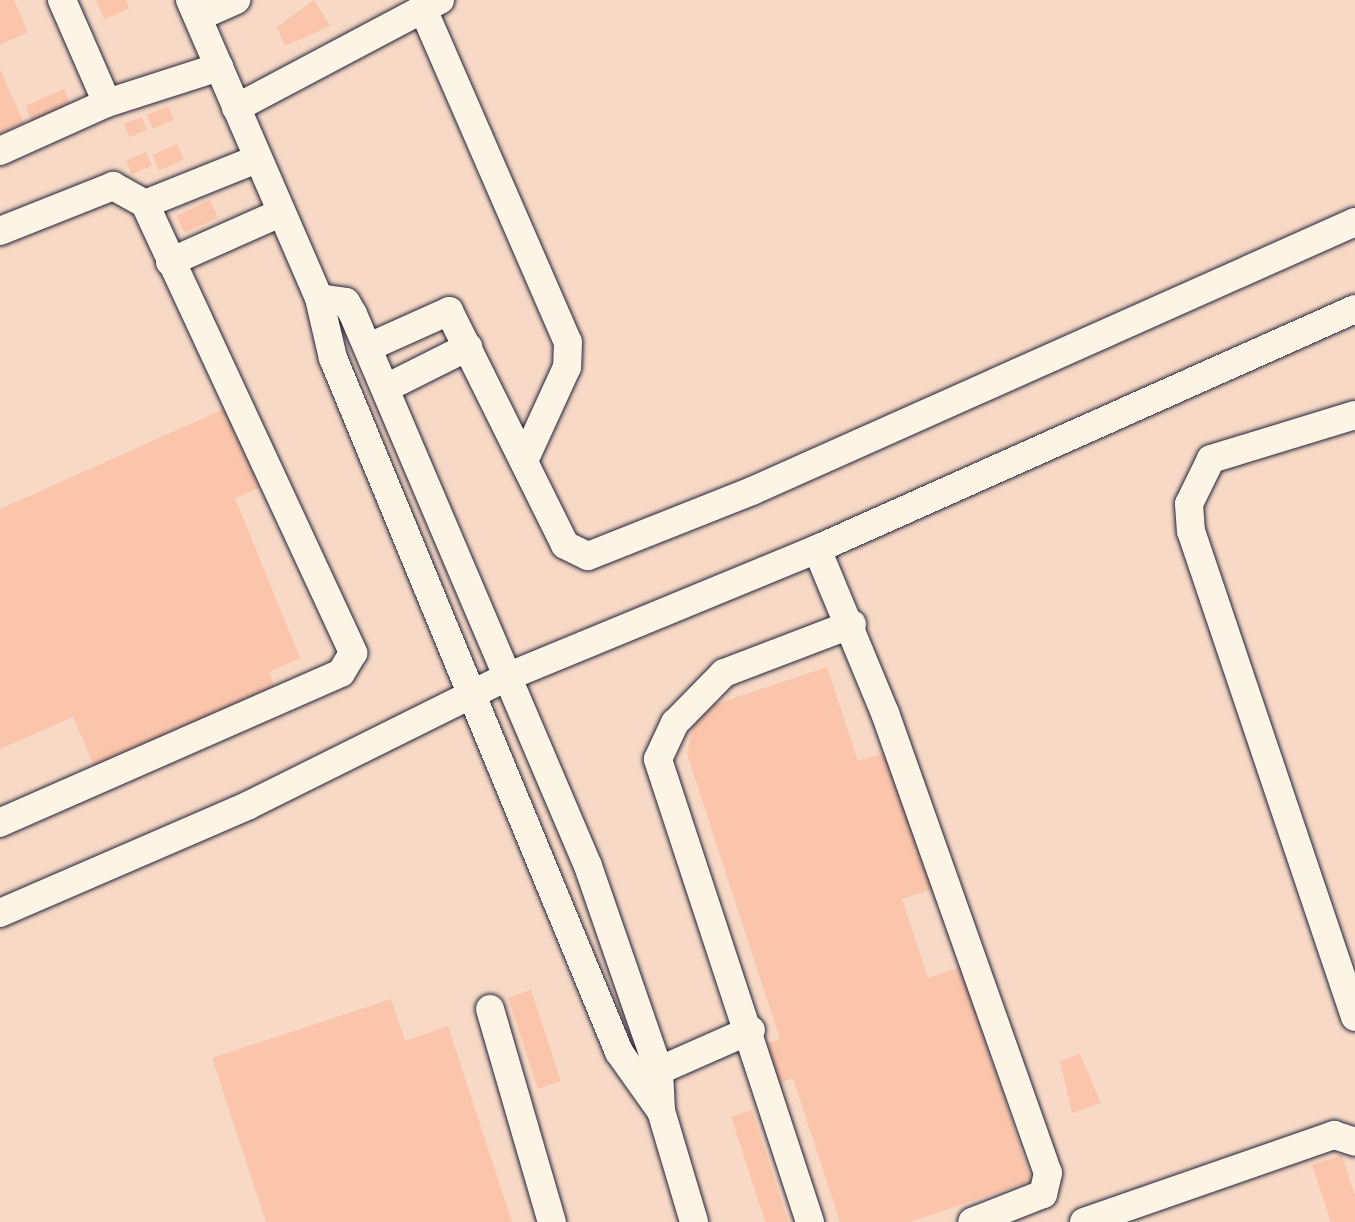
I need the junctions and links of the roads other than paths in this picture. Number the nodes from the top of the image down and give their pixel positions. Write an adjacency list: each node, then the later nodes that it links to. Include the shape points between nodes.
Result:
1 (62, 0): 6 (lane)
2 (236, 0): 4 (lane)
3 (431, 4): 7 (lane); 21 (lane, via 568,342 567,367)
4 (194, 9): 5 (lane)
5 (219, 67): 6 (lane); 7 (lane)
6 (107, 103): 8 (lane)
7 (236, 108): 9 (lane)
8 (0, 151)
9 (257, 159): 10 (lane); 11 (lane)
10 (145, 204): 13 (lane, via 113,186); 14 (lane)
11 (280, 213): 14 (lane); 15 (lane)
12 (1355, 222): 21 (lane, via 598,553 565,545)
13 (0, 231)
14 (170, 262): 26 (lane, via 353,653 341,673)
15 (319, 298): 17 (lane, via 346,302); 25 (lane, via 333,358)
16 (1355, 309): 22 (lane)
17 (369, 347): 18 (lane, via 444,311); 19 (lane)
18 (468, 347): 19 (lane); 21 (lane)
19 (386, 388): 24 (lane)
20 (1355, 415): 29 (lane, via 1211,459 1189,504 1191,531)
21 (524, 461)
22 (817, 549): 23 (lane); 24 (lane)
23 (852, 624): 30 (lane, via 724,673 675,723 658,759); 36 (lane, via 1048,1173 1043,1194)
24 (509, 676): 25 (lane); 31 (lane, via 588,866)
25 (473, 693): 27 (lane, via 249,805); 31 (lane)
26 (0, 823)
27 (0, 913)
28 (490, 1009): 33 (lane)
29 (1355, 1017)
30 (751, 1030): 31 (lane); 35 (lane)
31 (648, 1076): 34 (lane)
32 (1355, 1142): 37 (lane, via 1334,1135)
33 (552, 1222)
34 (694, 1222)
35 (810, 1222)
36 (972, 1222)
37 (1084, 1222)

